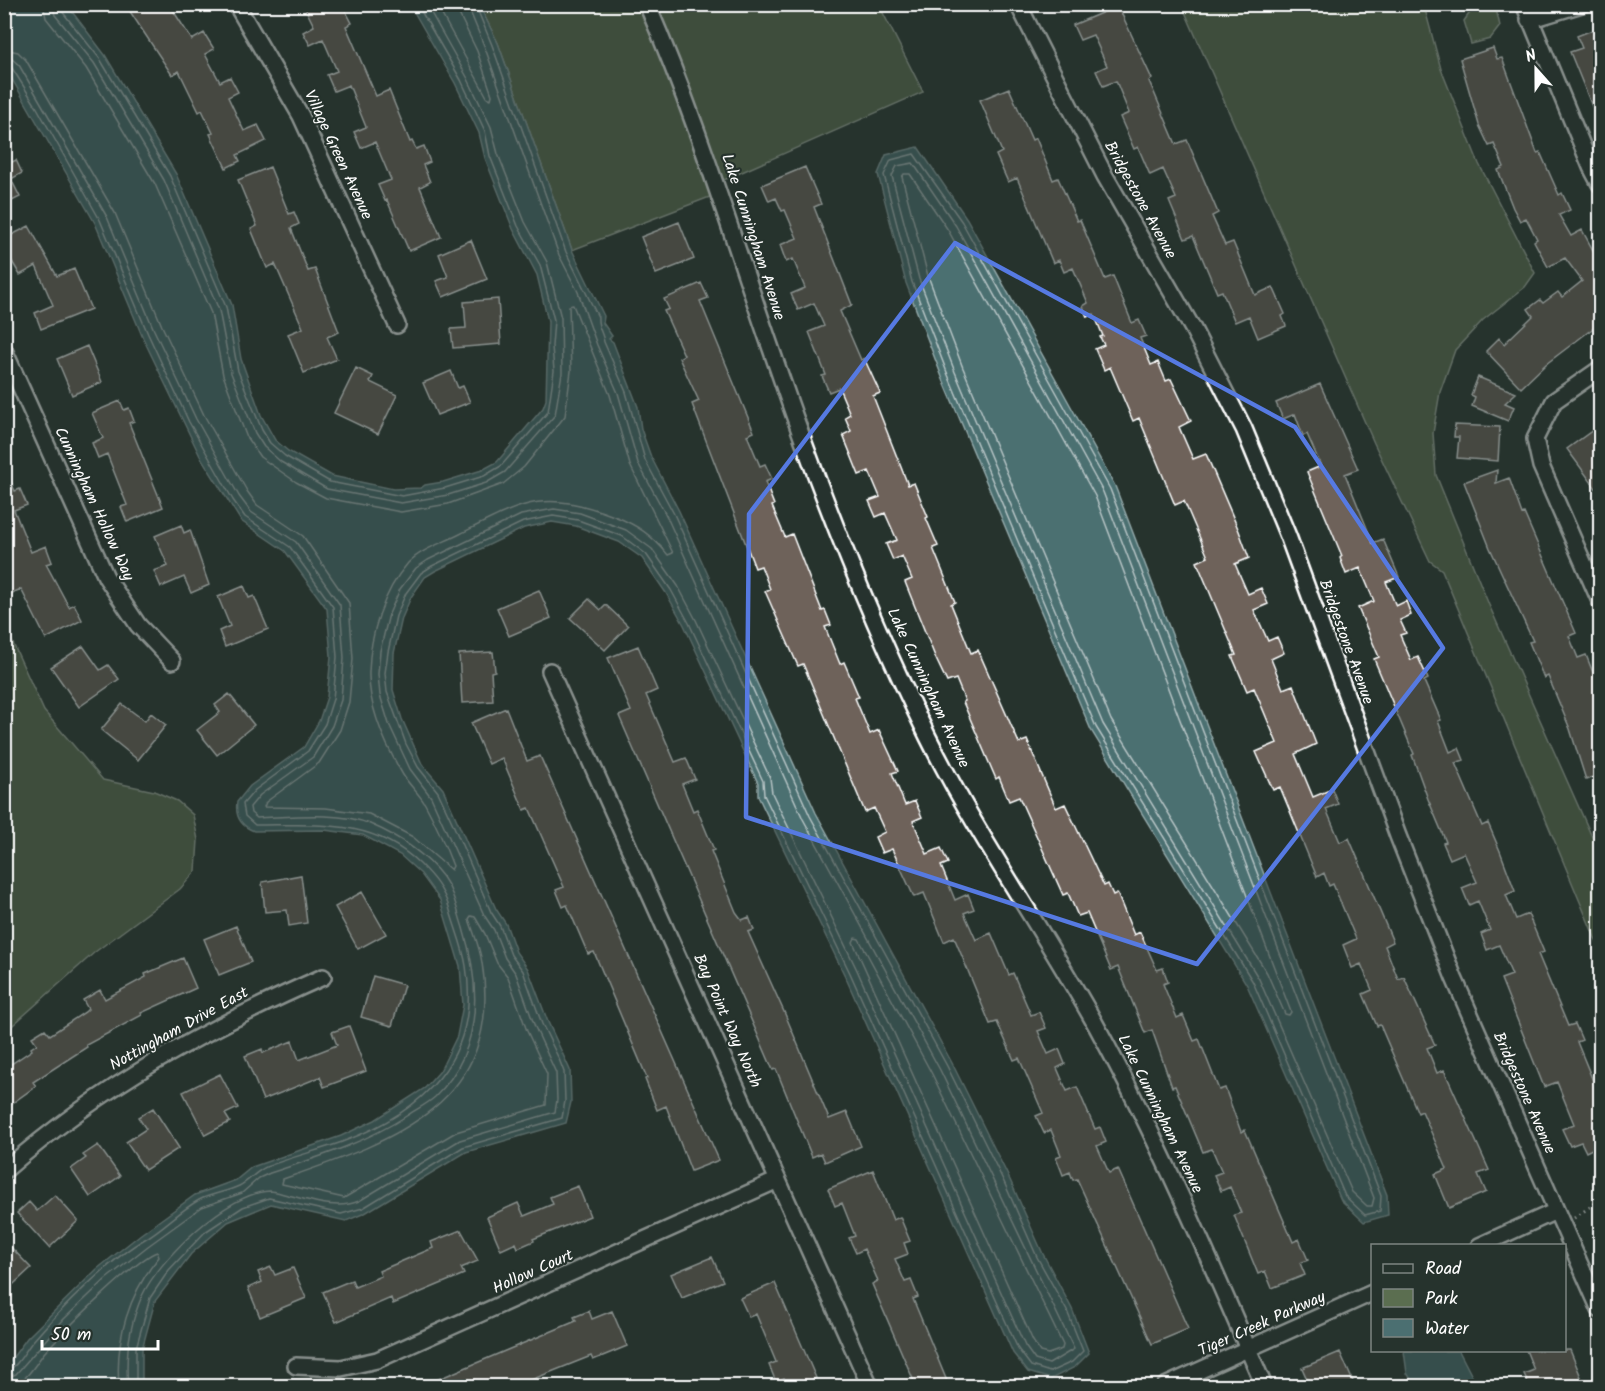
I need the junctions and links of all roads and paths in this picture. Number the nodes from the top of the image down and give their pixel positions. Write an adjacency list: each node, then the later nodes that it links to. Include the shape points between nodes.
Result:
1 (236, 4): 8 (street, Village Green Avenue, via 301,116)
2 (647, 4): 23 (street, Lake Cunningham Avenue, via 705,147 819,483 928,737 1133,1095)
3 (1018, 4): 18 (street, Bridgestone Avenue, via 1105,176 1220,378 1244,429 1454,978)
4 (1524, 4): 6 (street)
5 (1582, 4): 6 (street)
6 (1529, 20): 7 (street)
7 (1600, 184)
8 (397, 326)
9 (4, 350): 12 (street, Cunningham Hollow Way, via 106,577 138,625)
10 (1600, 369): 11 (street, via 1554,401 1534,439 1541,466)
11 (1600, 602)
12 (172, 662)
13 (550, 671): 16 (street, Bay Point Way North)
14 (323, 977): 15 (street, Nottingham Drive East, via 168,1051 68,1118)
15 (4, 1171)
16 (778, 1180): 24 (street, Hollow Court, via 376,1360 341,1368); 25 (street, Bay Point Way North)
17 (1600, 1200): 19 (path)
18 (1556, 1211): 20 (street); 22 (street, Bridgestone Avenue)
19 (1575, 1218)
20 (1481, 1244)
21 (1371, 1293): 23 (street, Tiger Creek Parkway)
22 (1600, 1310)
23 (1248, 1349): 26 (street, Tiger Creek Parkway); 27 (street, Lake Cunningham Avenue)
24 (296, 1366)
25 (870, 1386)
26 (1165, 1386)
27 (1264, 1386)

